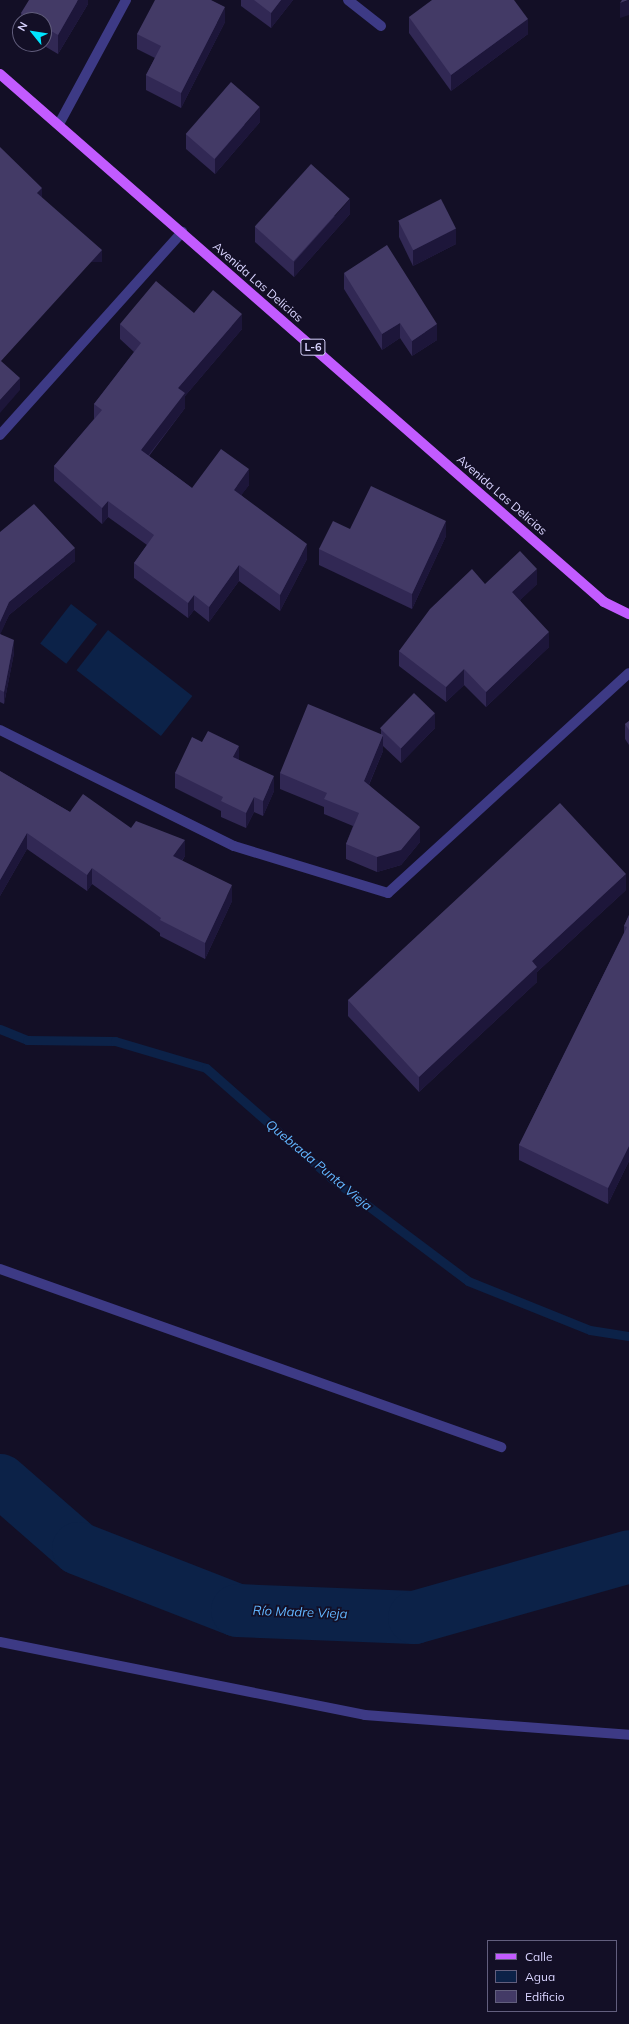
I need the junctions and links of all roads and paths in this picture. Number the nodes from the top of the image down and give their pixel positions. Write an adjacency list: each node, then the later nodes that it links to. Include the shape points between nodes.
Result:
1 (126, 0): 5 (street)
2 (348, 0): 3 (street)
3 (381, 26)
4 (0, 74): 5 (main road, Avenida Las Delicias / L-6)
5 (60, 124): 6 (main road, Avenida Las Delicias / L-6)
6 (182, 232): 7 (street); 8 (main road, Avenida Las Delicias / L-6, via 604,602)
7 (0, 435)
8 (629, 614)
9 (629, 673): 10 (street, via 388,893 234,846)
10 (0, 730)
11 (0, 1269): 12 (street)
12 (501, 1447)
13 (1, 1645): 14 (street, via 365,1715)
14 (629, 1735)

